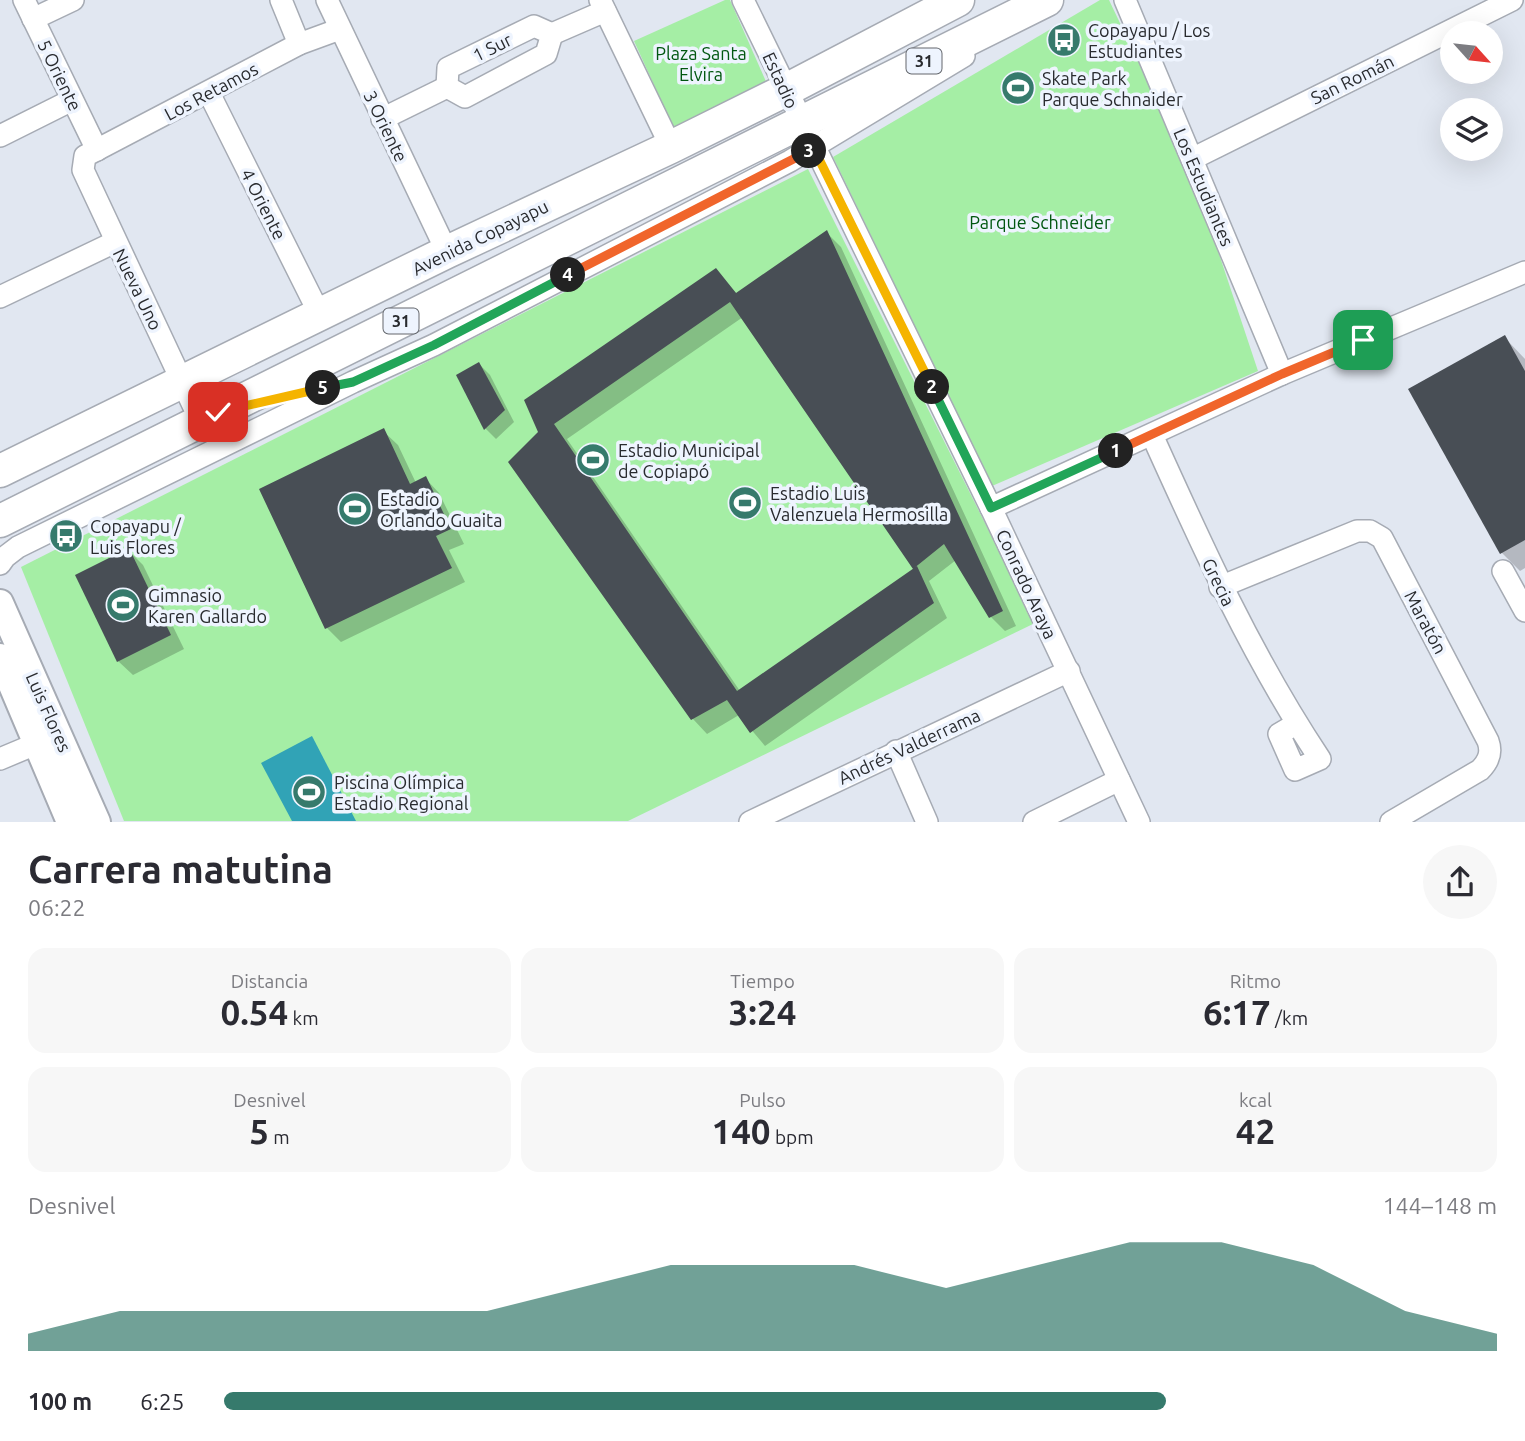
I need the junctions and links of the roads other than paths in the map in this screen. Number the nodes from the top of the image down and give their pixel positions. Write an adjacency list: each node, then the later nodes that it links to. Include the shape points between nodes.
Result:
1 (24, 0): 13 (street, 5 Oriente)
2 (73, 0): 13 (street)
3 (327, 0): 14 (street, 3 Oriente)
4 (743, 0): 18 (street, Estadio)
5 (958, 0): 12 (highway, Avenida Copayapu / 31)
6 (1047, 0): 22 (highway, 31)
7 (1055, 0): 22 (street)
8 (1125, 0): 26 (street, Los Estudiantes)
9 (1512, 0): 26 (street, San Román)
10 (284, 1): 16 (street)
11 (602, 5): 15 (street, 1 Sur); 24 (street)
12 (925, 7): 18 (highway, Avenida Copayapu / 31)
13 (33, 19): 20 (street, 5 Oriente)
14 (340, 29): 16 (street, Los Retamos); 21 (street, 3 Oriente)
15 (552, 34): 17 (street, 1 Sur, via 546,54 465,97); 17 (street, 1 Sur, via 534,26 449,68)
16 (299, 44): 19 (street, Los Retamos)
17 (447, 87): 21 (street)
18 (786, 90): 22 (street, Estadio); 24 (highway, Avenida Copayapu / 31)
19 (209, 93): 25 (street, Los Retamos); 31 (street, 4 Oriente)
20 (72, 100): 23 (street); 25 (street, 5 Oriente)
21 (382, 119): 28 (street, 3 Oriente)
22 (808, 135): 34 (street, via 434,345); 35 (highway, 31); 38 (street, Conrado Araya)
23 (0, 136)
24 (671, 147): 28 (highway, Avenida Copayapu / 31)
25 (91, 153): 27 (street, Nueva Uno, via 83,170)
26 (1192, 159): 32 (street, Los Estudiantes)
27 (115, 242): 30 (street); 33 (street, Nueva Uno)
28 (447, 252): 31 (highway, Avenida Copayapu / 31)
29 (1525, 272): 32 (street)
30 (0, 297)
31 (320, 315): 33 (highway, Avenida Copayapu / 31)
32 (1282, 374): 36 (street)
33 (182, 381): 35 (street, Nueva Uno); 37 (highway, Avenida Copayapu / 31)
34 (353, 382): 35 (street); 40 (street, via 18,547)
35 (209, 416): 39 (highway, 31)
36 (1152, 435): 38 (street); 42 (street, Grecia)
37 (0, 471)
38 (991, 508): 46 (street, Conrado Araya)
39 (0, 521)
40 (0, 564)
41 (1503, 571): 44 (street)
42 (1220, 587): 47 (street, Grecia); 58 (street, Maratón, via 1357,530 1382,538 1490,751 1480,770)
43 (0, 603): 48 (main road, Luis Flores)
44 (1525, 611)
45 (1, 663): 48 (main road, Luis Flores)
46 (1069, 671): 49 (street, Andrés Valderrama); 51 (street, Conrado Araya)
47 (1296, 724)
48 (48, 739): 50 (street); 52 (main road, Luis Flores); 53 (main road, Luis Flores)
49 (897, 751): 54 (street, Andrés Valderrama); 55 (street)
50 (0, 759)
51 (1119, 780): 56 (street); 57 (street, Conrado Araya)
52 (69, 821)
53 (97, 821)
54 (750, 821)
55 (927, 821)
56 (1034, 821)
57 (1139, 821)
58 (1391, 821)

